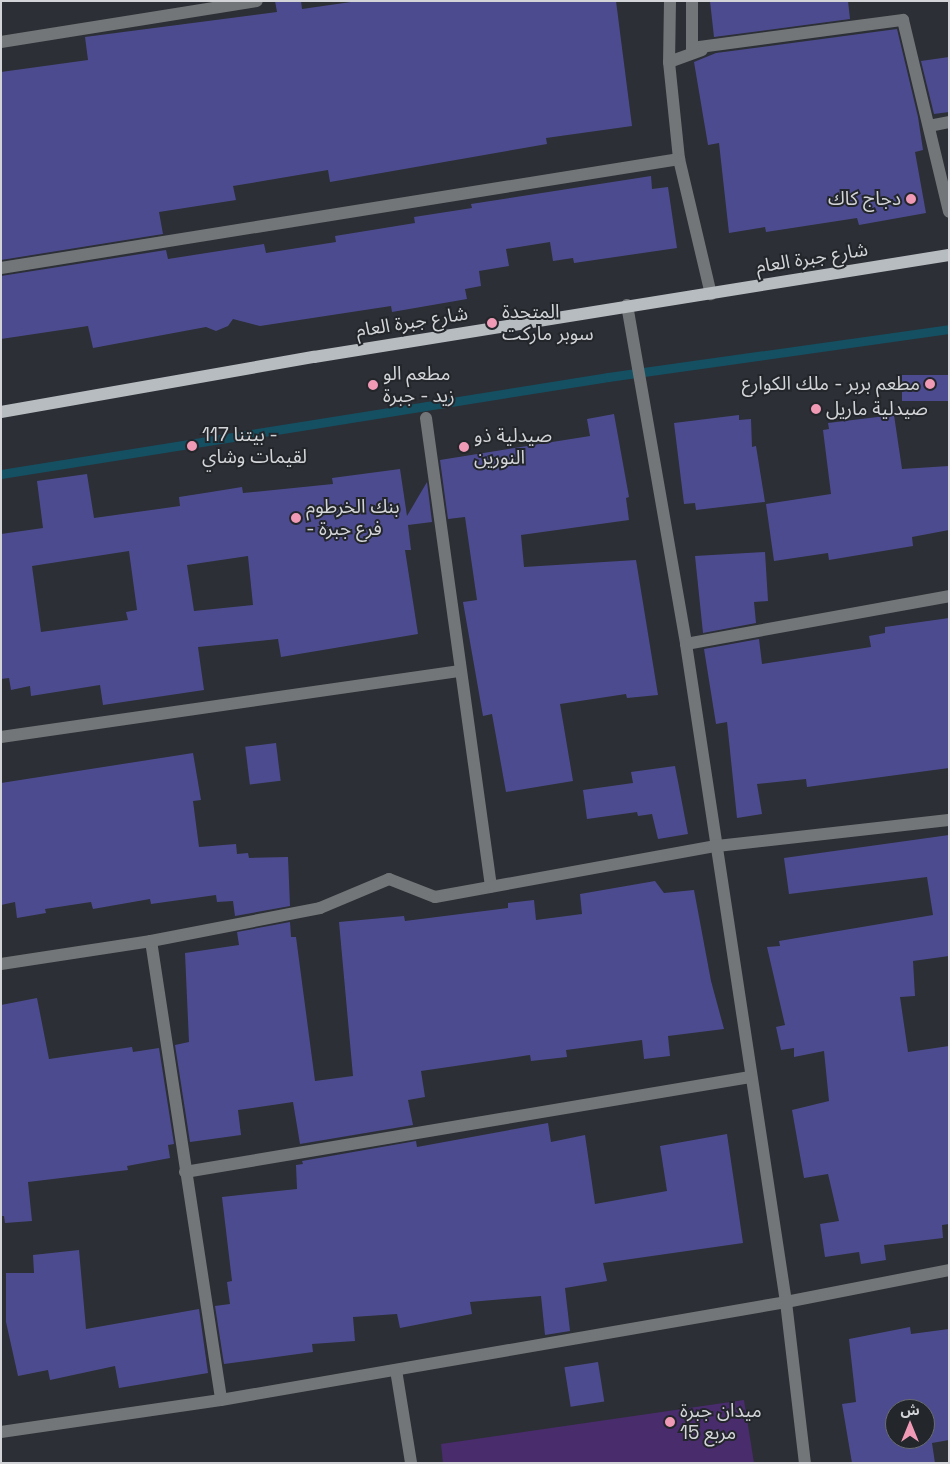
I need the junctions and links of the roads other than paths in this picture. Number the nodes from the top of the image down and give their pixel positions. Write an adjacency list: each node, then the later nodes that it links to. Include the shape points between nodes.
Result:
1 (257, 1): 5 (street)
2 (670, 1): 6 (street)
3 (692, 1): 4 (street, via 692,48)
4 (902, 20): 6 (street, via 692,51); 8 (street)
5 (1, 42)
6 (669, 62): 9 (street)
7 (949, 122): 8 (street)
8 (929, 126): 10 (street)
9 (679, 159): 12 (street); 13 (street)
10 (949, 212)
11 (949, 255): 13 (main road, شارع جبرة العام)
12 (1, 268)
13 (711, 294): 14 (main road, شارع جبرة العام)
14 (627, 305): 15 (main road, شارع جبرة العام); 18 (street)
15 (1, 412)
16 (426, 418): 19 (street)
17 (949, 596): 18 (street)
18 (686, 644): 22 (street)
19 (460, 671): 20 (street); 23 (street)
20 (1, 737)
21 (949, 820): 22 (street)
22 (717, 846): 23 (street); 26 (street)
23 (491, 887): 24 (street, via 435,897 390,879 320,908)
24 (151, 941): 25 (street); 27 (street)
25 (1, 964)
26 (750, 1077): 27 (street); 29 (street)
27 (185, 1172): 31 (street)
28 (949, 1270): 29 (street)
29 (786, 1302): 30 (street); 34 (street)
30 (396, 1370): 31 (street); 33 (street)
31 (221, 1400): 32 (street)
32 (1, 1432)
33 (411, 1463)
34 (805, 1463)

